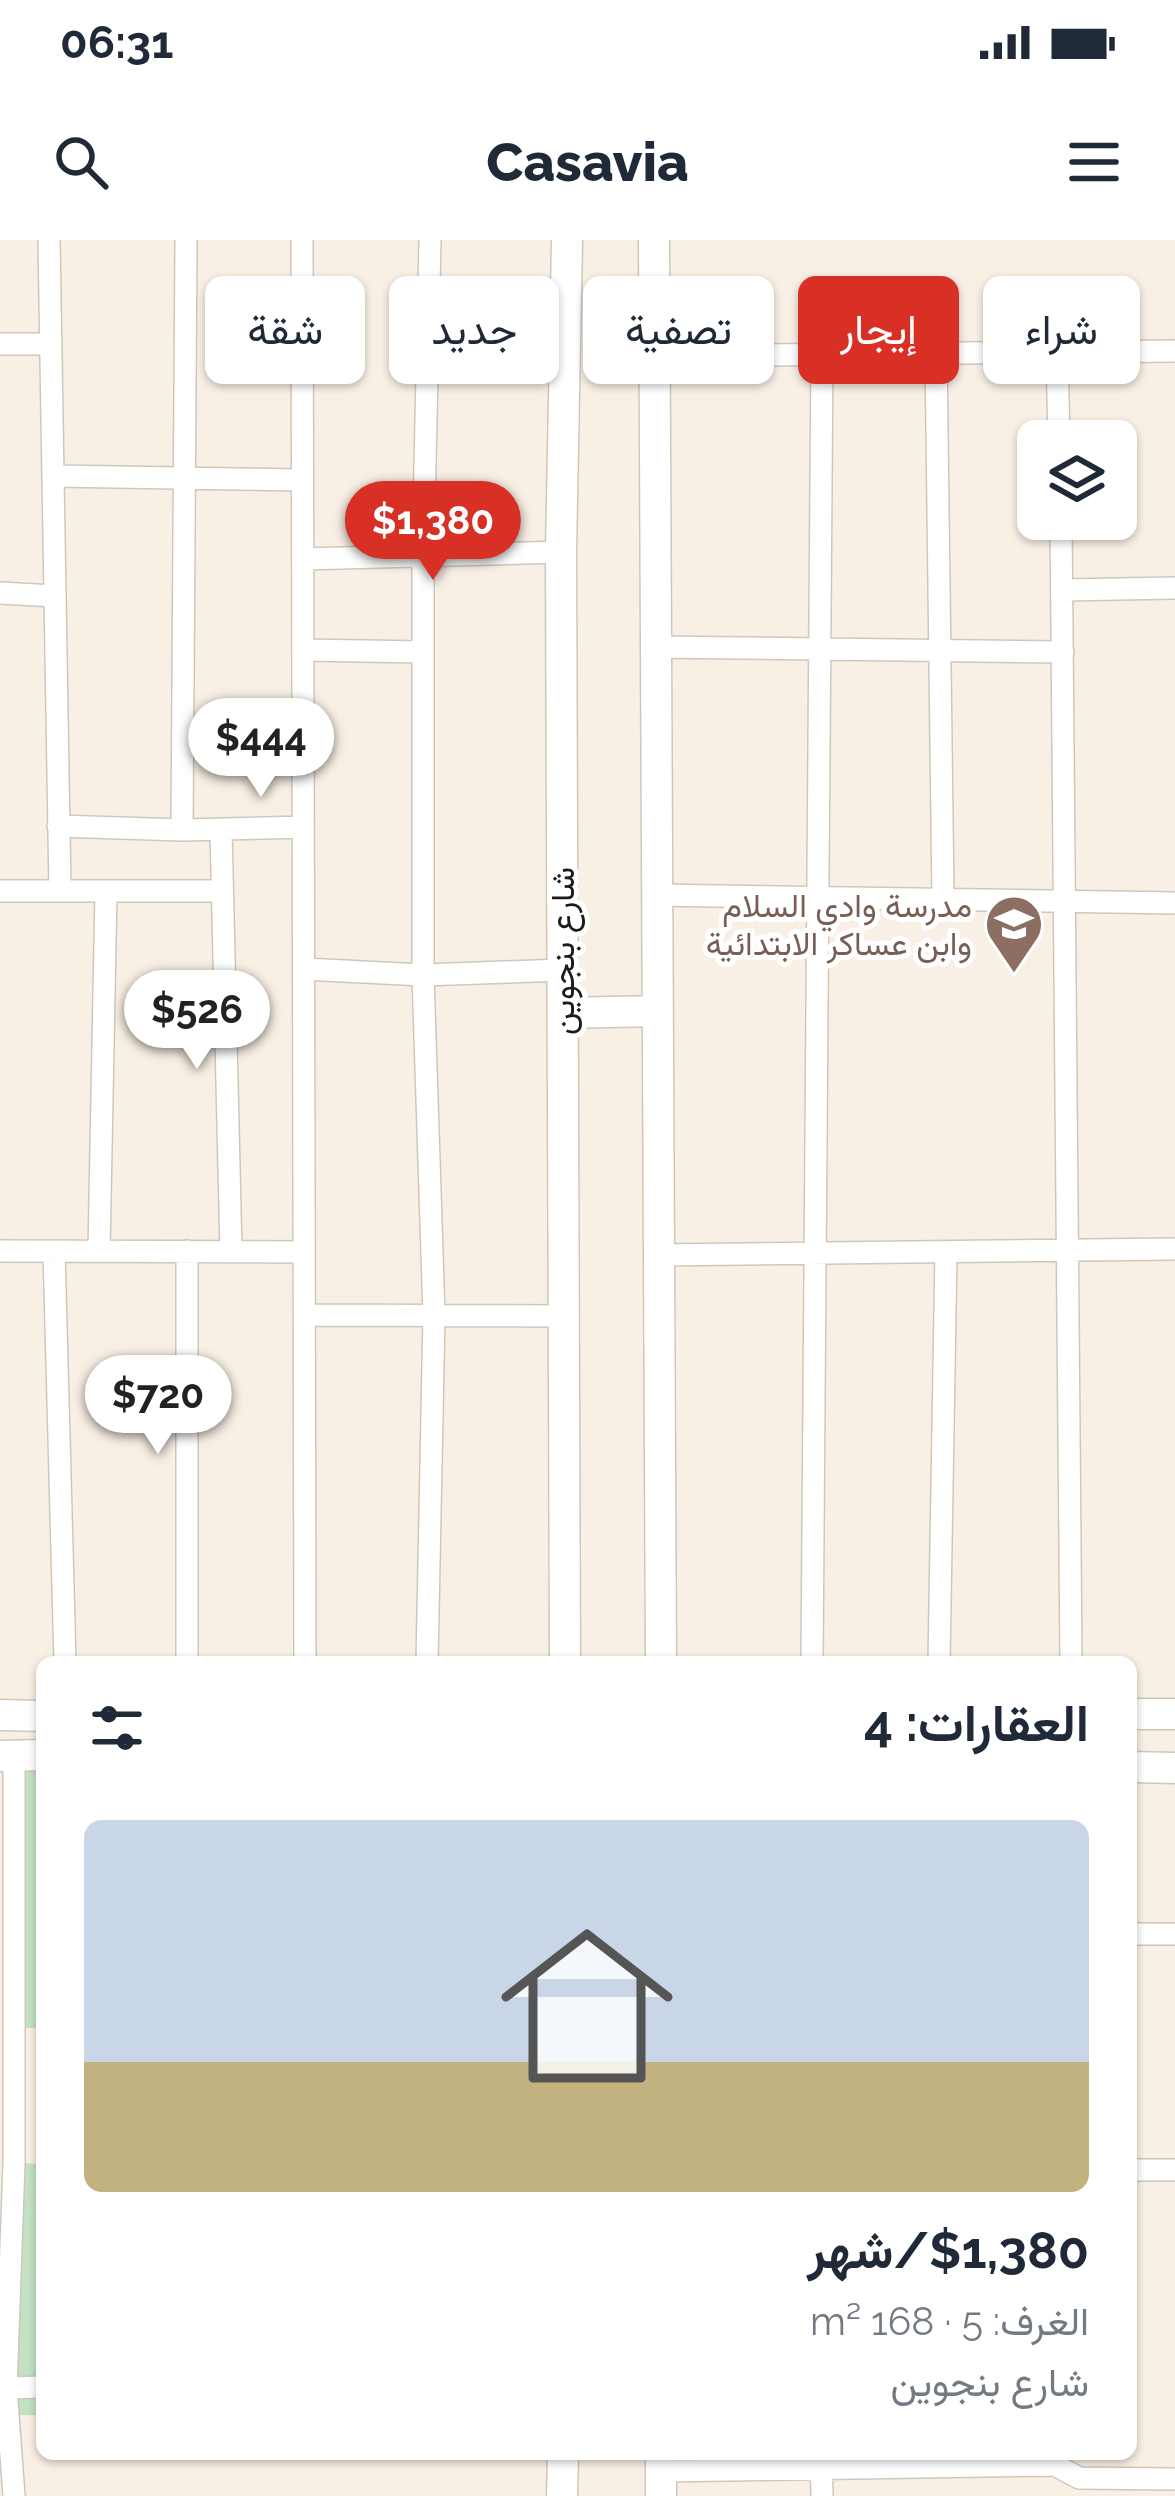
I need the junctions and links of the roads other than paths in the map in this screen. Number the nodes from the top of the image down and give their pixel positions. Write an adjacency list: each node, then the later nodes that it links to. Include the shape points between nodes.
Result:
1 (50, 240): 9 (street)
2 (186, 240): 18 (street)
3 (302, 240): 19 (street)
4 (430, 240): 22 (street)
5 (567, 240): 21 (street, شارع بنجوين)
6 (654, 240): 7 (street)
7 (653, 276)
8 (0, 344): 9 (street)
9 (51, 344): 17 (street)
10 (1140, 351): 11 (street)
11 (1175, 351)
12 (652, 384): 28 (street)
13 (822, 384): 30 (street)
14 (936, 384): 31 (street)
15 (1058, 384): 16 (street)
16 (1059, 420)
17 (53, 476): 18 (street); 27 (street)
18 (184, 480): 19 (street); 36 (street)
19 (302, 480): 23 (street)
20 (1062, 540): 25 (street)
21 (561, 552): 22 (street); 48 (street, شارع بنجوين)
22 (422, 555): 23 (street); 32 (street)
23 (303, 559): 29 (street)
24 (1175, 588): 25 (street)
25 (1063, 590): 33 (street)
26 (0, 592): 27 (street)
27 (55, 596): 34 (street)
28 (655, 647): 30 (street); 42 (street)
29 (303, 650): 32 (street); 35 (street)
30 (820, 650): 31 (street); 43 (street)
31 (940, 651): 33 (street); 44 (street)
32 (423, 652): 49 (street)
33 (1064, 652): 45 (street)
34 (58, 826): 36 (street); 39 (street)
35 (303, 827): 37 (street); 47 (street)
36 (182, 830): 37 (street)
37 (221, 830): 41 (street)
38 (0, 891): 39 (street)
39 (60, 891): 40 (street)
40 (106, 891): 41 (street); 56 (street)
41 (220, 892): 58 (street)
42 (656, 895): 43 (street); 50 (street)
43 (818, 898): 44 (street); 61 (street)
44 (943, 899): 45 (street)
45 (1065, 902): 46 (street); 53 (street)
46 (1175, 903)
47 (304, 969): 49 (street); 59 (street)
48 (562, 970): 49 (street); 51 (street, شارع بنجوين)
49 (423, 975): 64 (street)
50 (657, 1011): 51 (street); 62 (street)
51 (562, 1013): 65 (street, شارع بنجوين)
52 (0, 1250): 55 (street)
53 (1068, 1250): 54 (street); 60 (street); 74 (street)
54 (1175, 1250)
55 (54, 1251): 56 (street); 66 (street)
56 (99, 1251): 57 (street)
57 (187, 1251): 58 (street); 67 (street)
58 (231, 1252): 59 (street)
59 (304, 1252): 63 (street)
60 (946, 1252): 61 (street); 73 (street)
61 (815, 1253): 62 (street); 72 (street)
62 (658, 1255): 71 (street)
63 (304, 1315): 64 (street); 68 (street)
64 (434, 1316): 65 (street); 69 (street)
65 (564, 1316): 70 (street, شارع بنجوين)
66 (65, 1656)
67 (187, 1656)
68 (305, 1656)
69 (427, 1656)
70 (565, 1656)
71 (661, 1656)
72 (812, 1656)
73 (939, 1656)
74 (1071, 1656)
75 (1137, 1714): 76 (street)
76 (1175, 1714)
77 (0, 1715): 78 (street)
78 (36, 1717)
79 (19, 1756): 87 (street)
80 (1137, 1767): 81 (street)
81 (1175, 1768)
82 (1137, 1934): 83 (street)
83 (1175, 1934)
84 (1137, 2170): 85 (street)
85 (1175, 2170)
86 (36, 2387): 87 (street)
87 (6, 2388): 92 (street)
88 (562, 2460): 97 (street)
89 (944, 2460): 90 (street); 91 (street)
90 (1055, 2460): 95 (street)
91 (821, 2461): 93 (street); 98 (street)
92 (7, 2472): 96 (street)
93 (661, 2474)
94 (1175, 2480): 95 (street)
95 (1079, 2487)
96 (14, 2496)
97 (562, 2496)
98 (822, 2496)

